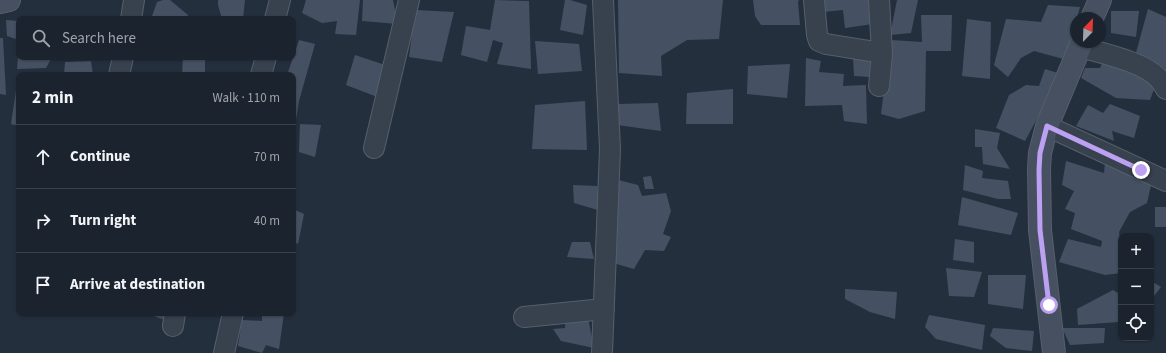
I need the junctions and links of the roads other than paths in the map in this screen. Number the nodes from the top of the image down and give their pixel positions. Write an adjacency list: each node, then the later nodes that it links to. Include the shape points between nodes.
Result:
1 (9, 0): 9 (street)
2 (134, 0): 11 (street)
3 (280, 0): 12 (street)
4 (409, 0): 23 (street)
5 (603, 0): 25 (street, via 610,149)
6 (814, 0): 15 (street, via 819,41)
7 (879, 0): 15 (street)
8 (1100, 0): 10 (street)
9 (0, 2)
10 (1095, 12)
11 (131, 16)
12 (276, 16)
13 (1079, 48): 22 (street)
14 (1092, 48): 21 (street, via 1147,69)
15 (882, 53): 20 (street)
16 (122, 60): 18 (street)
17 (265, 60): 19 (street)
18 (120, 72)
19 (262, 72)
20 (879, 86)
21 (1166, 89)
22 (1047, 126): 24 (street); 30 (street, via 1040,153 1040,230)
23 (374, 148)
24 (1166, 181)
25 (604, 310): 27 (street); 29 (street)
26 (232, 316): 28 (street)
27 (524, 317)
28 (224, 353)
29 (602, 353)
30 (1054, 353)

